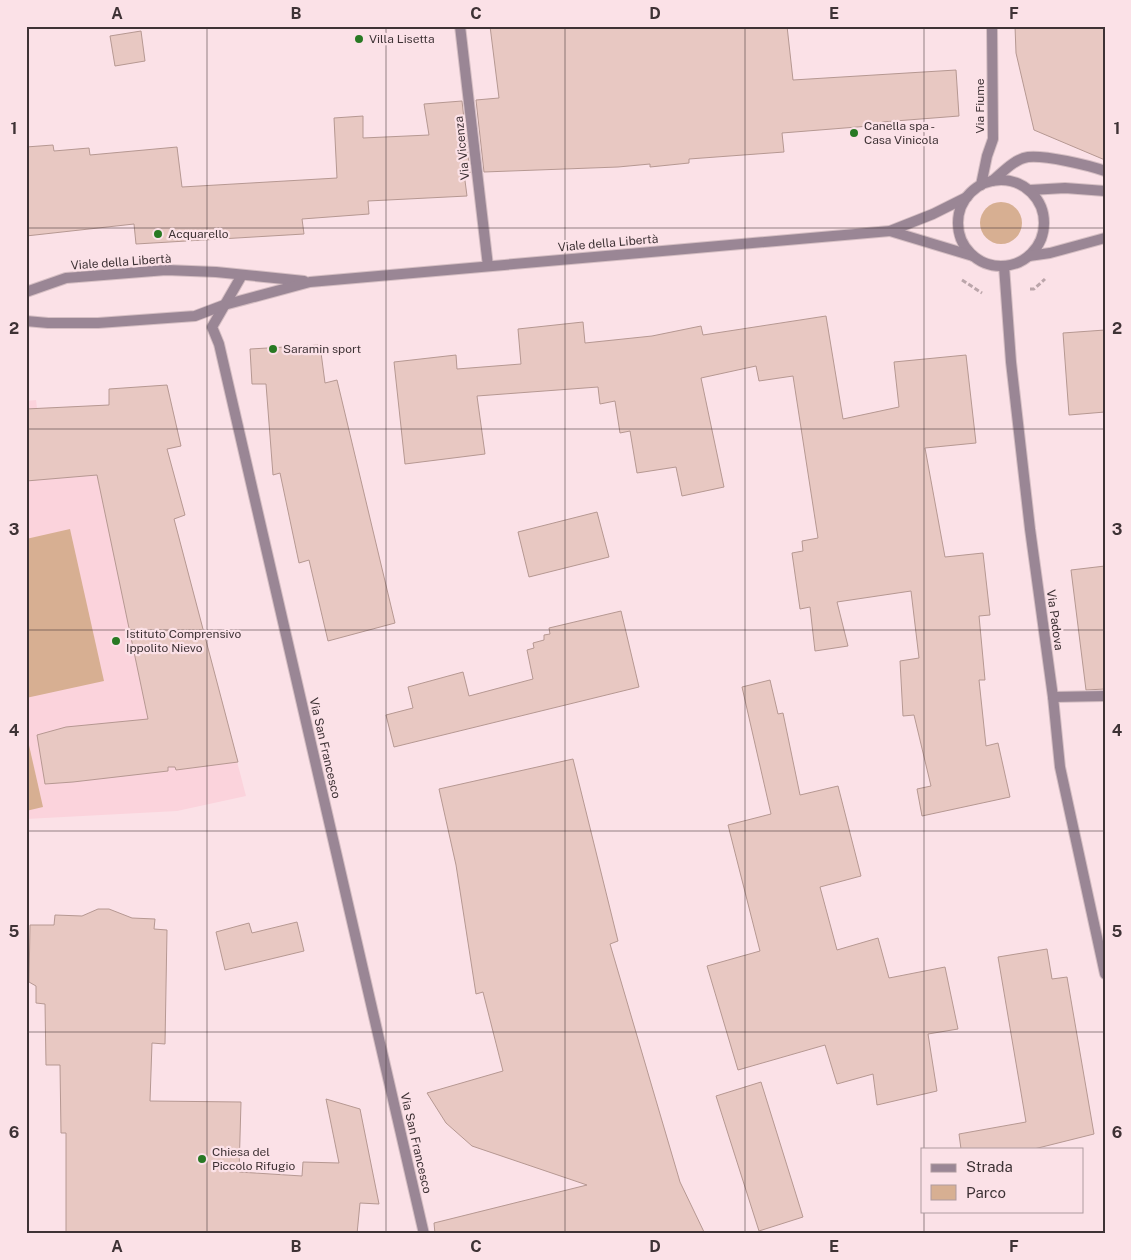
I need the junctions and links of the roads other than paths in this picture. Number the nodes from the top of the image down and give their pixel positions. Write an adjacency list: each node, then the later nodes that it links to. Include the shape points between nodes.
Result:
1 (460, 26): 13 (street, Via Vicenza)
2 (992, 26): 5 (street, Via Fiume, via 993,139)
3 (1105, 171): 4 (street, via 1094,166 1028,158 1010,165)
4 (992, 181): 5 (street); 6 (street, via 1017,183)
5 (982, 185): 8 (street)
6 (1030, 190): 7 (street); 12 (street, via 1044,216 1044,231 1039,245)
7 (1105, 191)
8 (967, 197): 9 (street, Viale della Libertà); 11 (street, via 958,221 965,246)
9 (890, 231): 11 (street, Viale della Libertà); 13 (street, Viale della Libertà)
10 (1105, 238): 12 (street)
11 (974, 256): 14 (street, via 984,262)
12 (1029, 256): 14 (street)
13 (488, 266): 16 (street, Viale della Libertà)
14 (1004, 266): 23 (street, Via Padova, via 1011,362)
15 (242, 275): 16 (street, Viale della Libertà); 17 (street, Viale della Libertà, via 157,270 66,278); 18 (street)
16 (310, 282): 18 (street)
17 (26, 292)
18 (224, 305): 19 (street); 21 (street)
19 (195, 316): 20 (street, via 98,323); 21 (street)
20 (26, 321)
21 (212, 327): 25 (street, Via San Francesco, via 219,344)
22 (1105, 696): 23 (street)
23 (1053, 697): 24 (street, Via Padova, via 1060,767)
24 (1105, 974)
25 (424, 1234)

